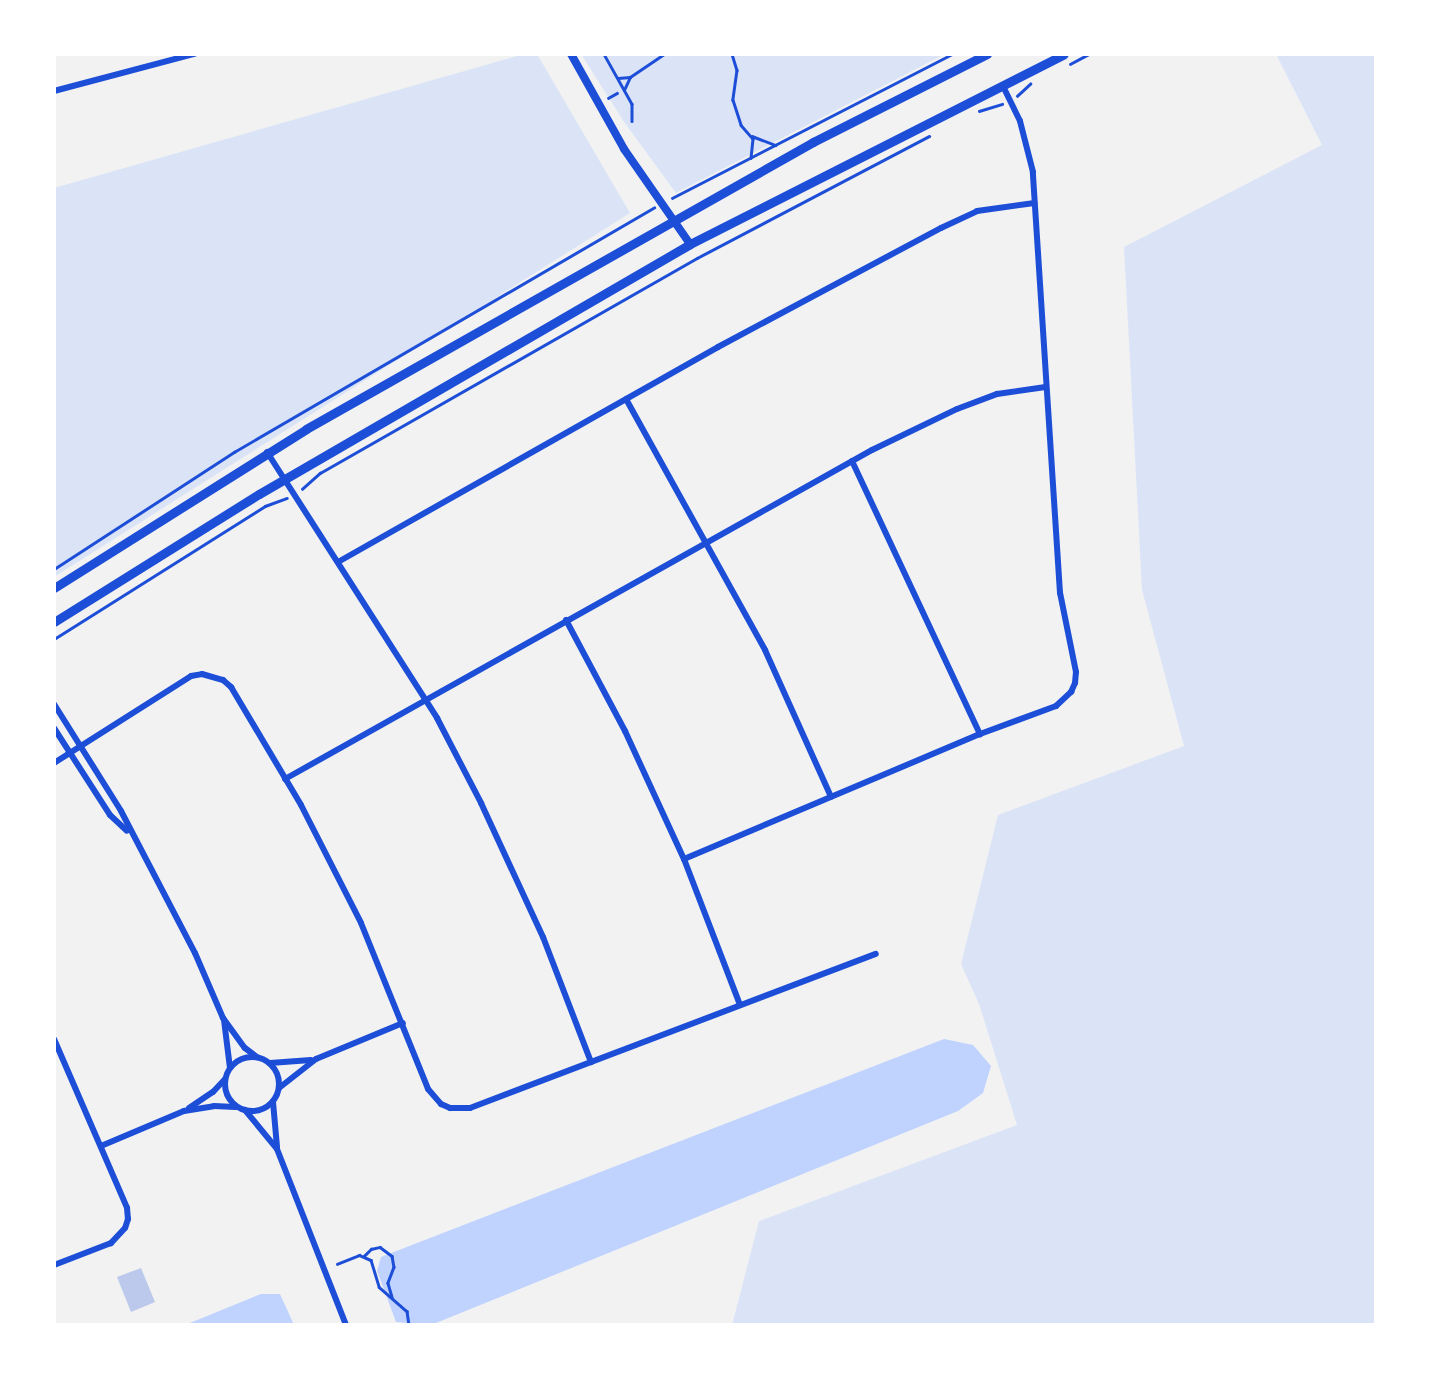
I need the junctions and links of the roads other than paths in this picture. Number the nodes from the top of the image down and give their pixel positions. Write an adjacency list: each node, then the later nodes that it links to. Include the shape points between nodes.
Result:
1 (194, 54): 6 (street)
2 (570, 54): 8 (street, via 624,149)
3 (987, 54): 8 (main road)
4 (1064, 54): 5 (main road)
5 (1003, 86): 7 (street, via 1020,121 1033,172); 9 (main road)
6 (54, 92)
7 (1034, 203): 10 (street); 11 (street, via 977,211)
8 (672, 220): 9 (street); 12 (main road)
9 (690, 244): 14 (main road)
10 (1045, 387): 13 (street, via 997,394 957,409); 23 (street, via 1060,593 1076,672 1071,692 1055,706)
11 (626, 399): 15 (street); 16 (street)
12 (267, 453): 14 (street); 17 (main road)
13 (852, 461): 15 (street); 23 (street)
14 (285, 479): 16 (street); 19 (main road)
15 (704, 542): 18 (street); 28 (street, via 765,650)
16 (338, 562): 20 (street)
17 (54, 588)
18 (566, 620): 20 (street); 30 (street, via 625,731)
19 (54, 622)
20 (425, 699): 27 (street); 38 (street, via 481,803 542,937)
21 (54, 704): 24 (street)
22 (54, 728): 25 (street)
23 (980, 734): 28 (street)
24 (82, 745): 25 (street); 27 (street, via 191,676 213,675 231,687); 29 (street)
25 (70, 752): 26 (street); 29 (street, via 110,815)
26 (54, 763)
27 (285, 779): 34 (street, via 361,923)
28 (831, 797): 30 (street)
29 (131, 835): 33 (street, via 179,921)
30 (684, 859): 32 (street)
31 (876, 954): 32 (street)
32 (740, 1005): 38 (street)
33 (223, 1018): 36 (street); 40 (street)
34 (402, 1023): 37 (street); 38 (street, via 428,1089 450,1108 470,1108)
35 (54, 1038): 46 (street)
36 (257, 1058): 39 (street); 40 (street, via 242,1059)
37 (316, 1059): 39 (street); 42 (street)
38 (591, 1062)
39 (269, 1063): 42 (street)
40 (230, 1068): 41 (street)
41 (225, 1077): 44 (street, via 228,1097); 45 (street, via 213,1092)
42 (279, 1088): 43 (street)
43 (274, 1100): 44 (street, via 261,1110); 47 (street)
44 (242, 1109): 45 (street, via 214,1106); 47 (street)
45 (184, 1111): 46 (street)
46 (101, 1146): 48 (street, via 127,1208 125,1228 111,1243)
47 (277, 1149): 49 (street)
48 (54, 1265)
49 (346, 1325)

